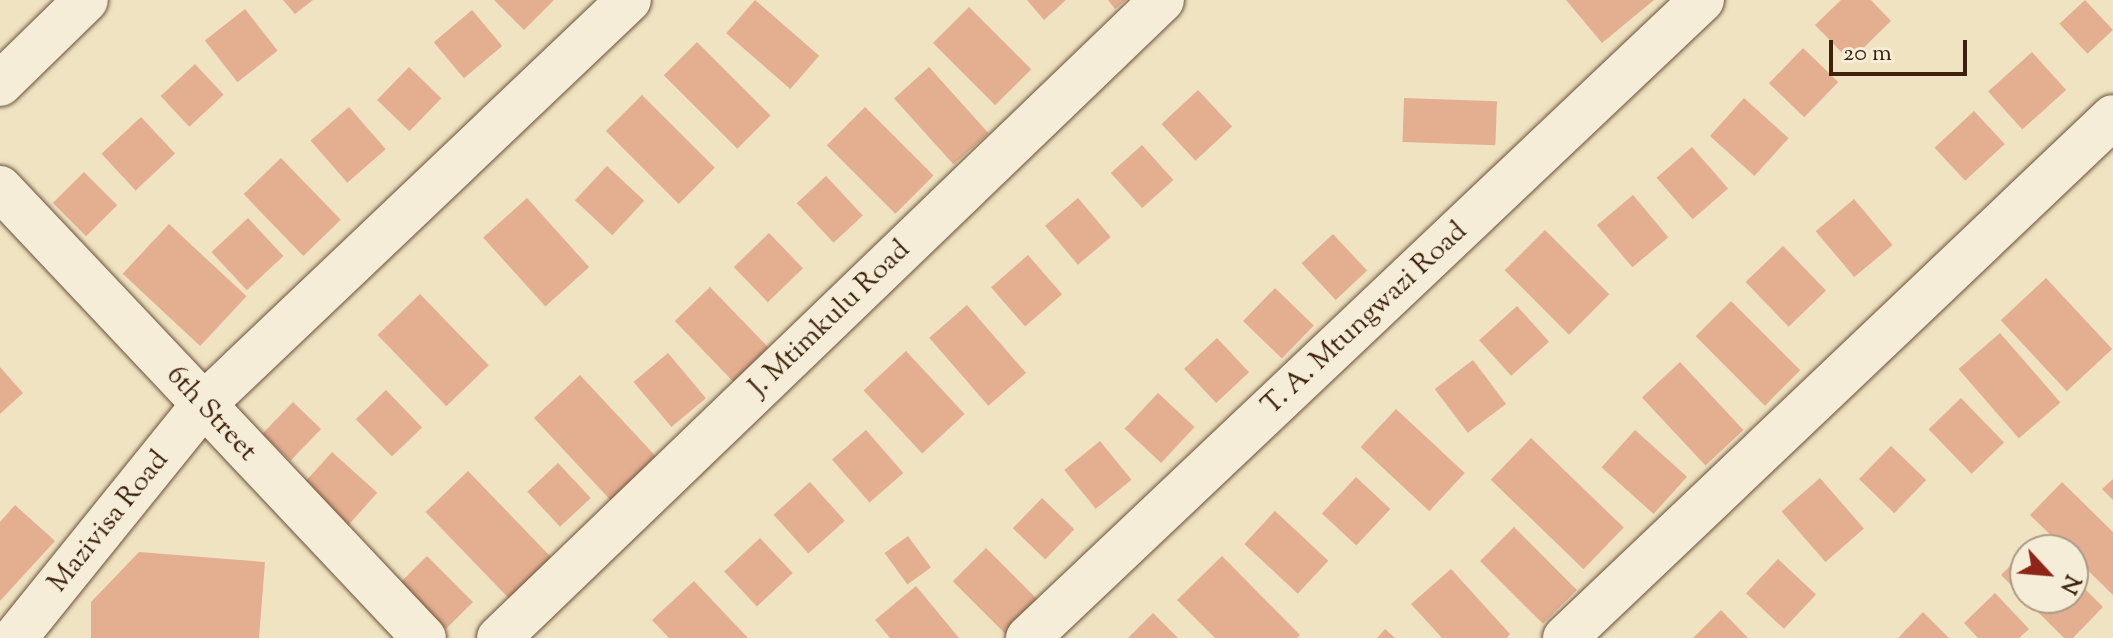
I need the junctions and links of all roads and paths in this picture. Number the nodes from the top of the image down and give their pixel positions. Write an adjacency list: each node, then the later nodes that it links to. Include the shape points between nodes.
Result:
1 (86, 0): 5 (street)
2 (629, 0): 8 (street, Mazivisa Road)
3 (1162, 0): 11 (street, J. Mtimkulu Road)
4 (1702, 0): 12 (street, T. A. Mtungwazi Road)
5 (0, 84)
6 (2113, 117): 13 (street)
7 (0, 188): 8 (street, 6th Street)
8 (202, 406): 9 (street, Mazivisa Road); 10 (street, 6th Street)
9 (15, 638)
10 (424, 638)
11 (499, 638)
12 (1028, 638)
13 (1565, 638)

